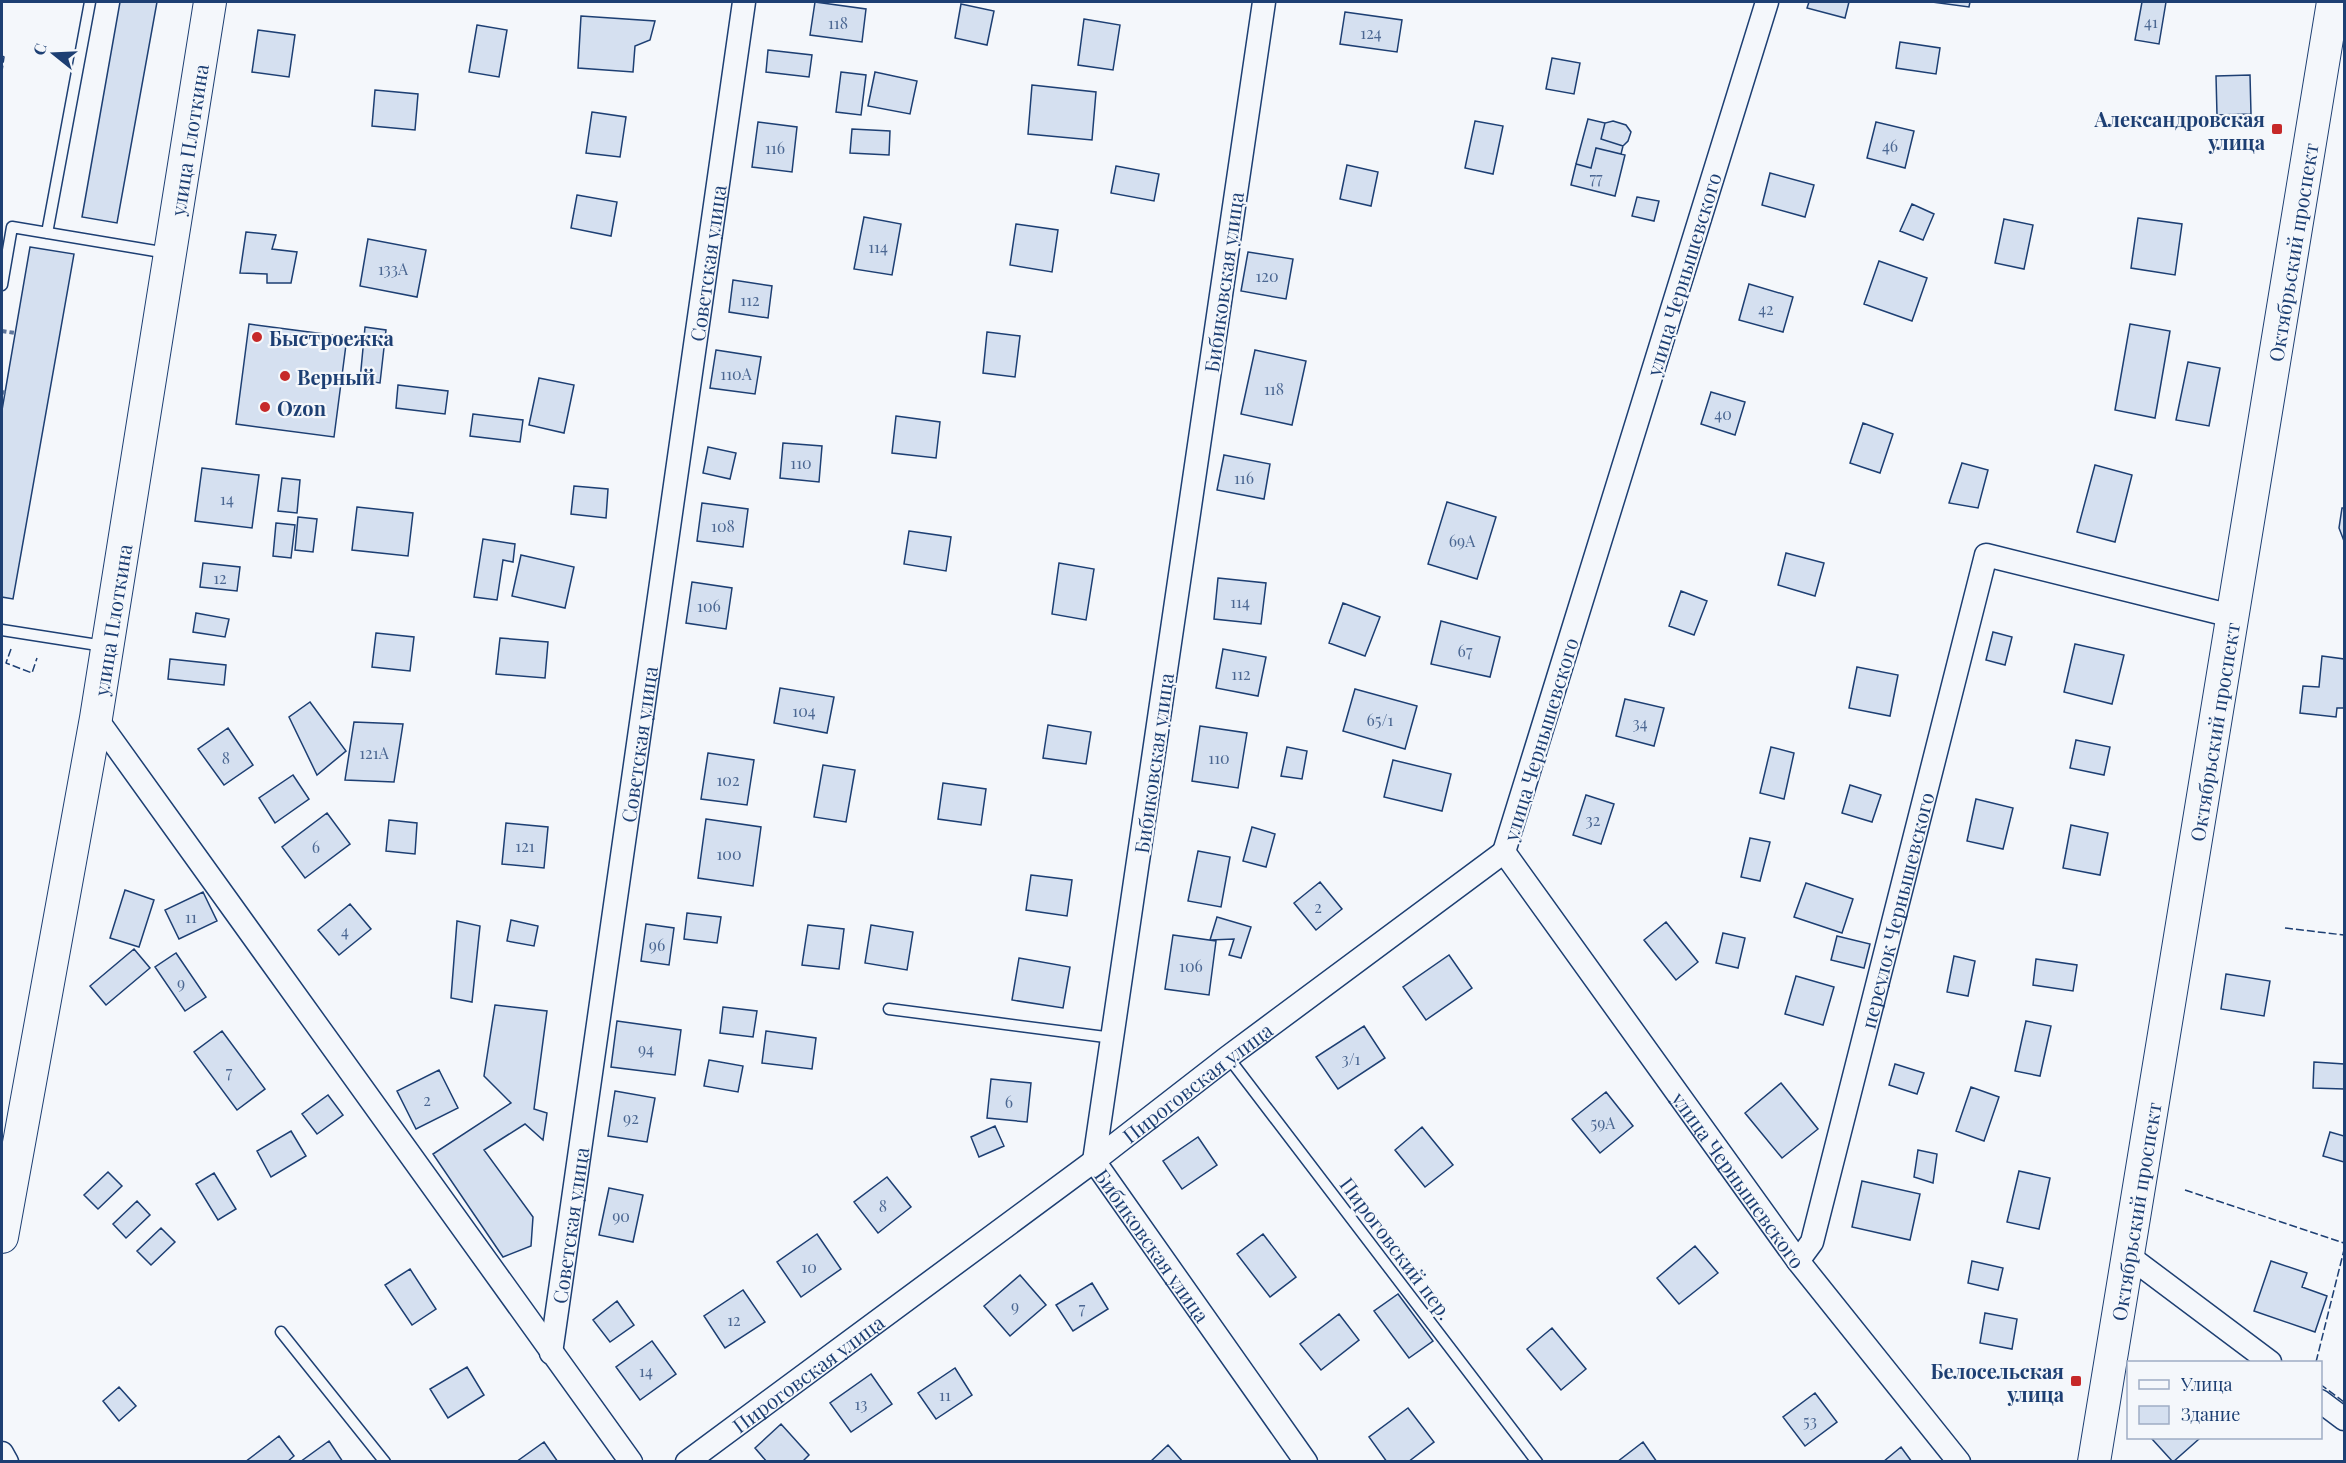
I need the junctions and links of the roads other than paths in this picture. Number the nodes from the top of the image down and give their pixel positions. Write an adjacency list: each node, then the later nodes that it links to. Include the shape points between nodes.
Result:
1 (90, 2): 7 (lane)
2 (210, 2): 8 (street, улица Плоткина)
3 (744, 2): 23 (street, Советская улица)
4 (1264, 2): 16 (street, Бибиковская улица)
5 (1767, 2): 14 (street, улица Чернышевского)
6 (2333, 2): 10 (street, Октябрьский проспект)
7 (47, 233): 8 (lane); 9 (lane, via 12,227)
8 (170, 254): 12 (street, улица Плоткина)
9 (2, 285)
10 (2232, 616): 20 (street, Октябрьский проспект); 21 (street, переулок Чернышевского, via 1986,555 1812,1242)
11 (2, 630): 12 (lane)
12 (107, 647): 13 (street, улица Плоткина)
13 (96, 718): 19 (street, улица Плоткина); 23 (street)
14 (1504, 852): 17 (street, Пироговская улица); 21 (street, улица Чернышевского)
15 (889, 1009): 16 (lane)
16 (1113, 1038): 18 (street, Бибиковская улица)
17 (1228, 1057): 18 (street, Пироговская улица); 33 (lane, Пироговский пер.)
18 (1094, 1161): 31 (street, Пироговская улица); 32 (street, Бибиковская улица)
19 (2, 1237)
20 (2126, 1254): 24 (street); 35 (street, Октябрьский проспект)
21 (1798, 1262): 34 (street, улица Чернышевского)
22 (280, 1332): 29 (lane)
23 (551, 1353): 30 (street)
24 (2269, 1361)
25 (2322, 1402): 26 (street)
26 (2344, 1419)
27 (2, 1453): 28 (street)
28 (7, 1461)
29 (385, 1461)
30 (631, 1461)
31 (687, 1461)
32 (1306, 1461)
33 (1537, 1461)
34 (1959, 1461)
35 (2094, 1461)

